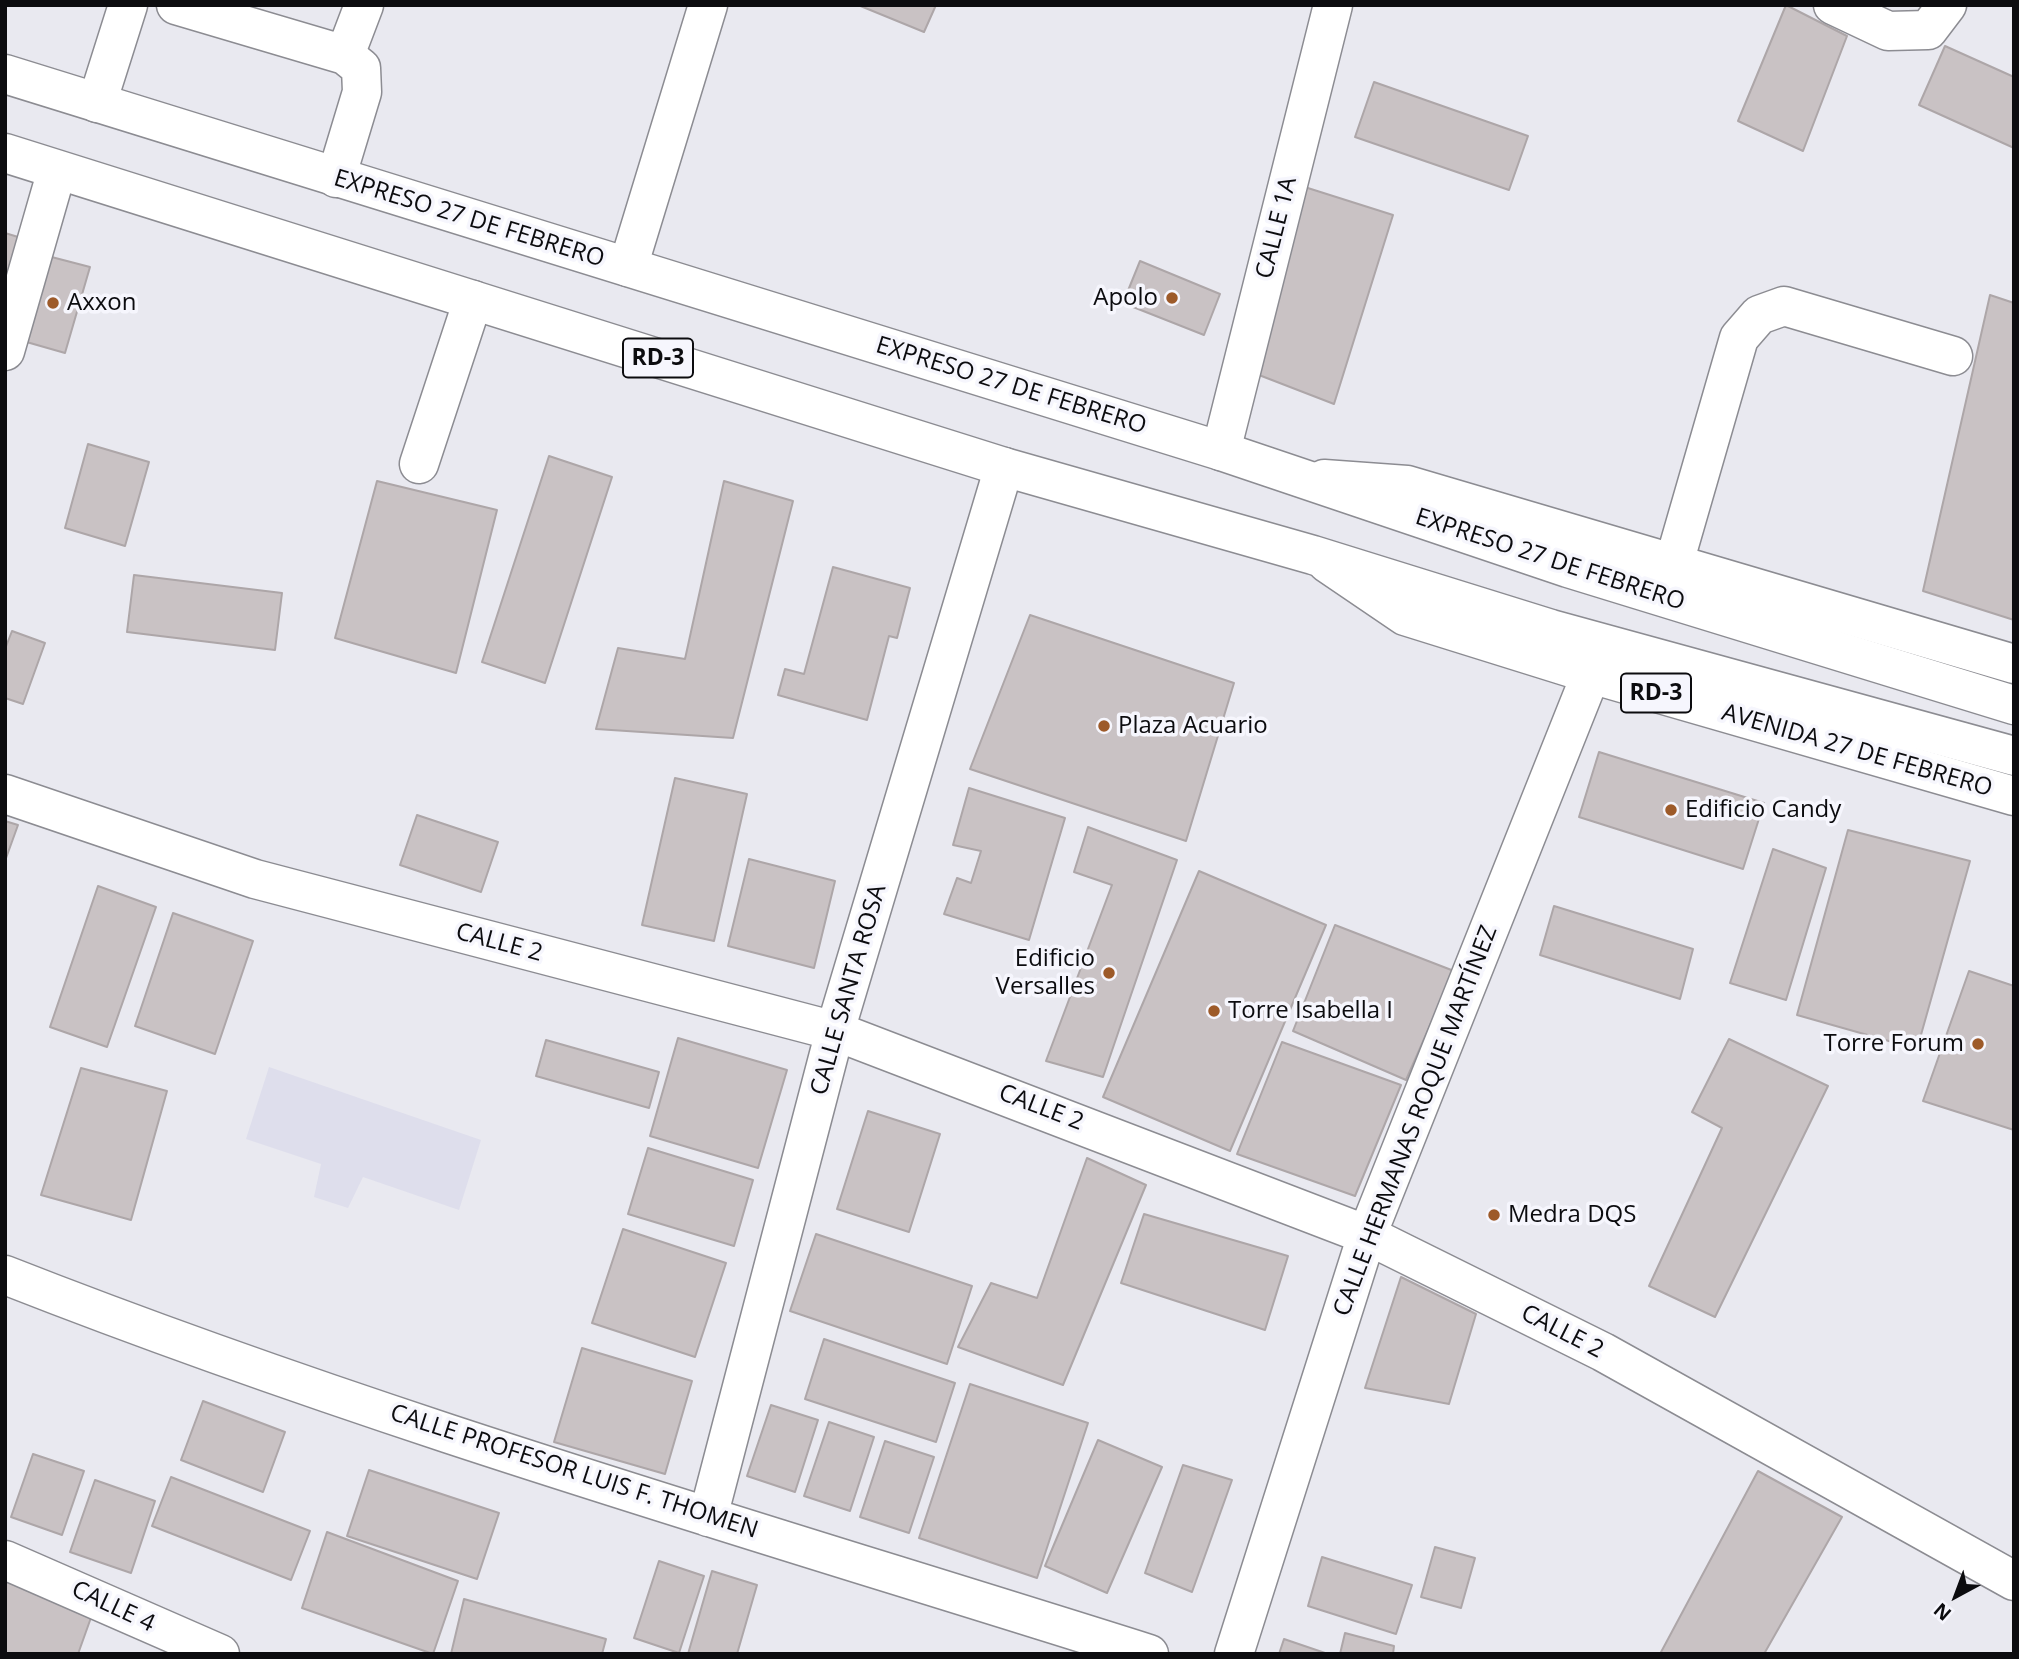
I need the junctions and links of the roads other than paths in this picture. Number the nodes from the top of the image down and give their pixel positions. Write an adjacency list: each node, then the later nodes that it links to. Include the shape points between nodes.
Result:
1 (128, 5): 10 (main road)
2 (176, 5): 8 (main road)
3 (364, 5): 8 (main road)
4 (708, 5): 14 (main road)
5 (1333, 5): 18 (main road, CALLE 1A)
6 (1833, 5): 7 (main road, via 1888,31 1928,30)
7 (1947, 5)
8 (345, 55): 13 (main road, via 361,68 362,92)
9 (5, 74): 10 (main road, EXPRESO 27 DE FEBRERO)
10 (97, 103): 13 (main road, EXPRESO 27 DE FEBRERO)
11 (5, 153): 12 (main road, RD-3)
12 (57, 170): 15 (main road, RD-3); 16 (main road)
13 (335, 178): 14 (main road, EXPRESO 27 DE FEBRERO)
14 (628, 267): 18 (main road, EXPRESO 27 DE FEBRERO)
15 (472, 300): 19 (main road); 20 (main road, RD-3)
16 (5, 351)
17 (1953, 356): 23 (main road, via 1784,306 1759,315 1739,338)
18 (1221, 451): 21 (main road, EXPRESO 27 DE FEBRERO)
19 (419, 464)
20 (1004, 467): 22 (main road, RD-3); 30 (main road, CALLE SANTA ROSA)
21 (1304, 477): 23 (main road, via 1407,485); 26 (main road, EXPRESO 27 DE FEBRERO, via 1568,568)
22 (1313, 555): 25 (main road, AVENIDA 27 DE FEBRERO / RD-3, via 1405,616); 27 (main road, RD-3, via 1550,629)
23 (1674, 563): 24 (main road)
24 (2014, 664)
25 (1591, 674): 29 (main road, AVENIDA 27 DE FEBRERO / RD-3); 31 (main road, CALLE HERMANAS ROQUE MARTÍNEZ)
26 (2014, 705)
27 (2014, 756)
28 (5, 794): 30 (main road, CALLE 2, via 255,878)
29 (2014, 796)
30 (835, 1031): 31 (main road, CALLE 2); 33 (main road, CALLE SANTA ROSA)
31 (1367, 1235): 35 (main road, CALLE 2, via 1602,1352); 38 (main road, CALLE HERMANAS ROQUE MARTÍNEZ)
32 (5, 1275): 33 (main road, CALLE PROFESOR LUIS F. THOMEN, via 487,1449)
33 (708, 1517): 37 (main road, CALLE PROFESOR LUIS F. THOMEN)
34 (5, 1560): 36 (main road, CALLE 4)
35 (2014, 1581)
36 (220, 1654)
37 (1149, 1654)
38 (1234, 1654)

